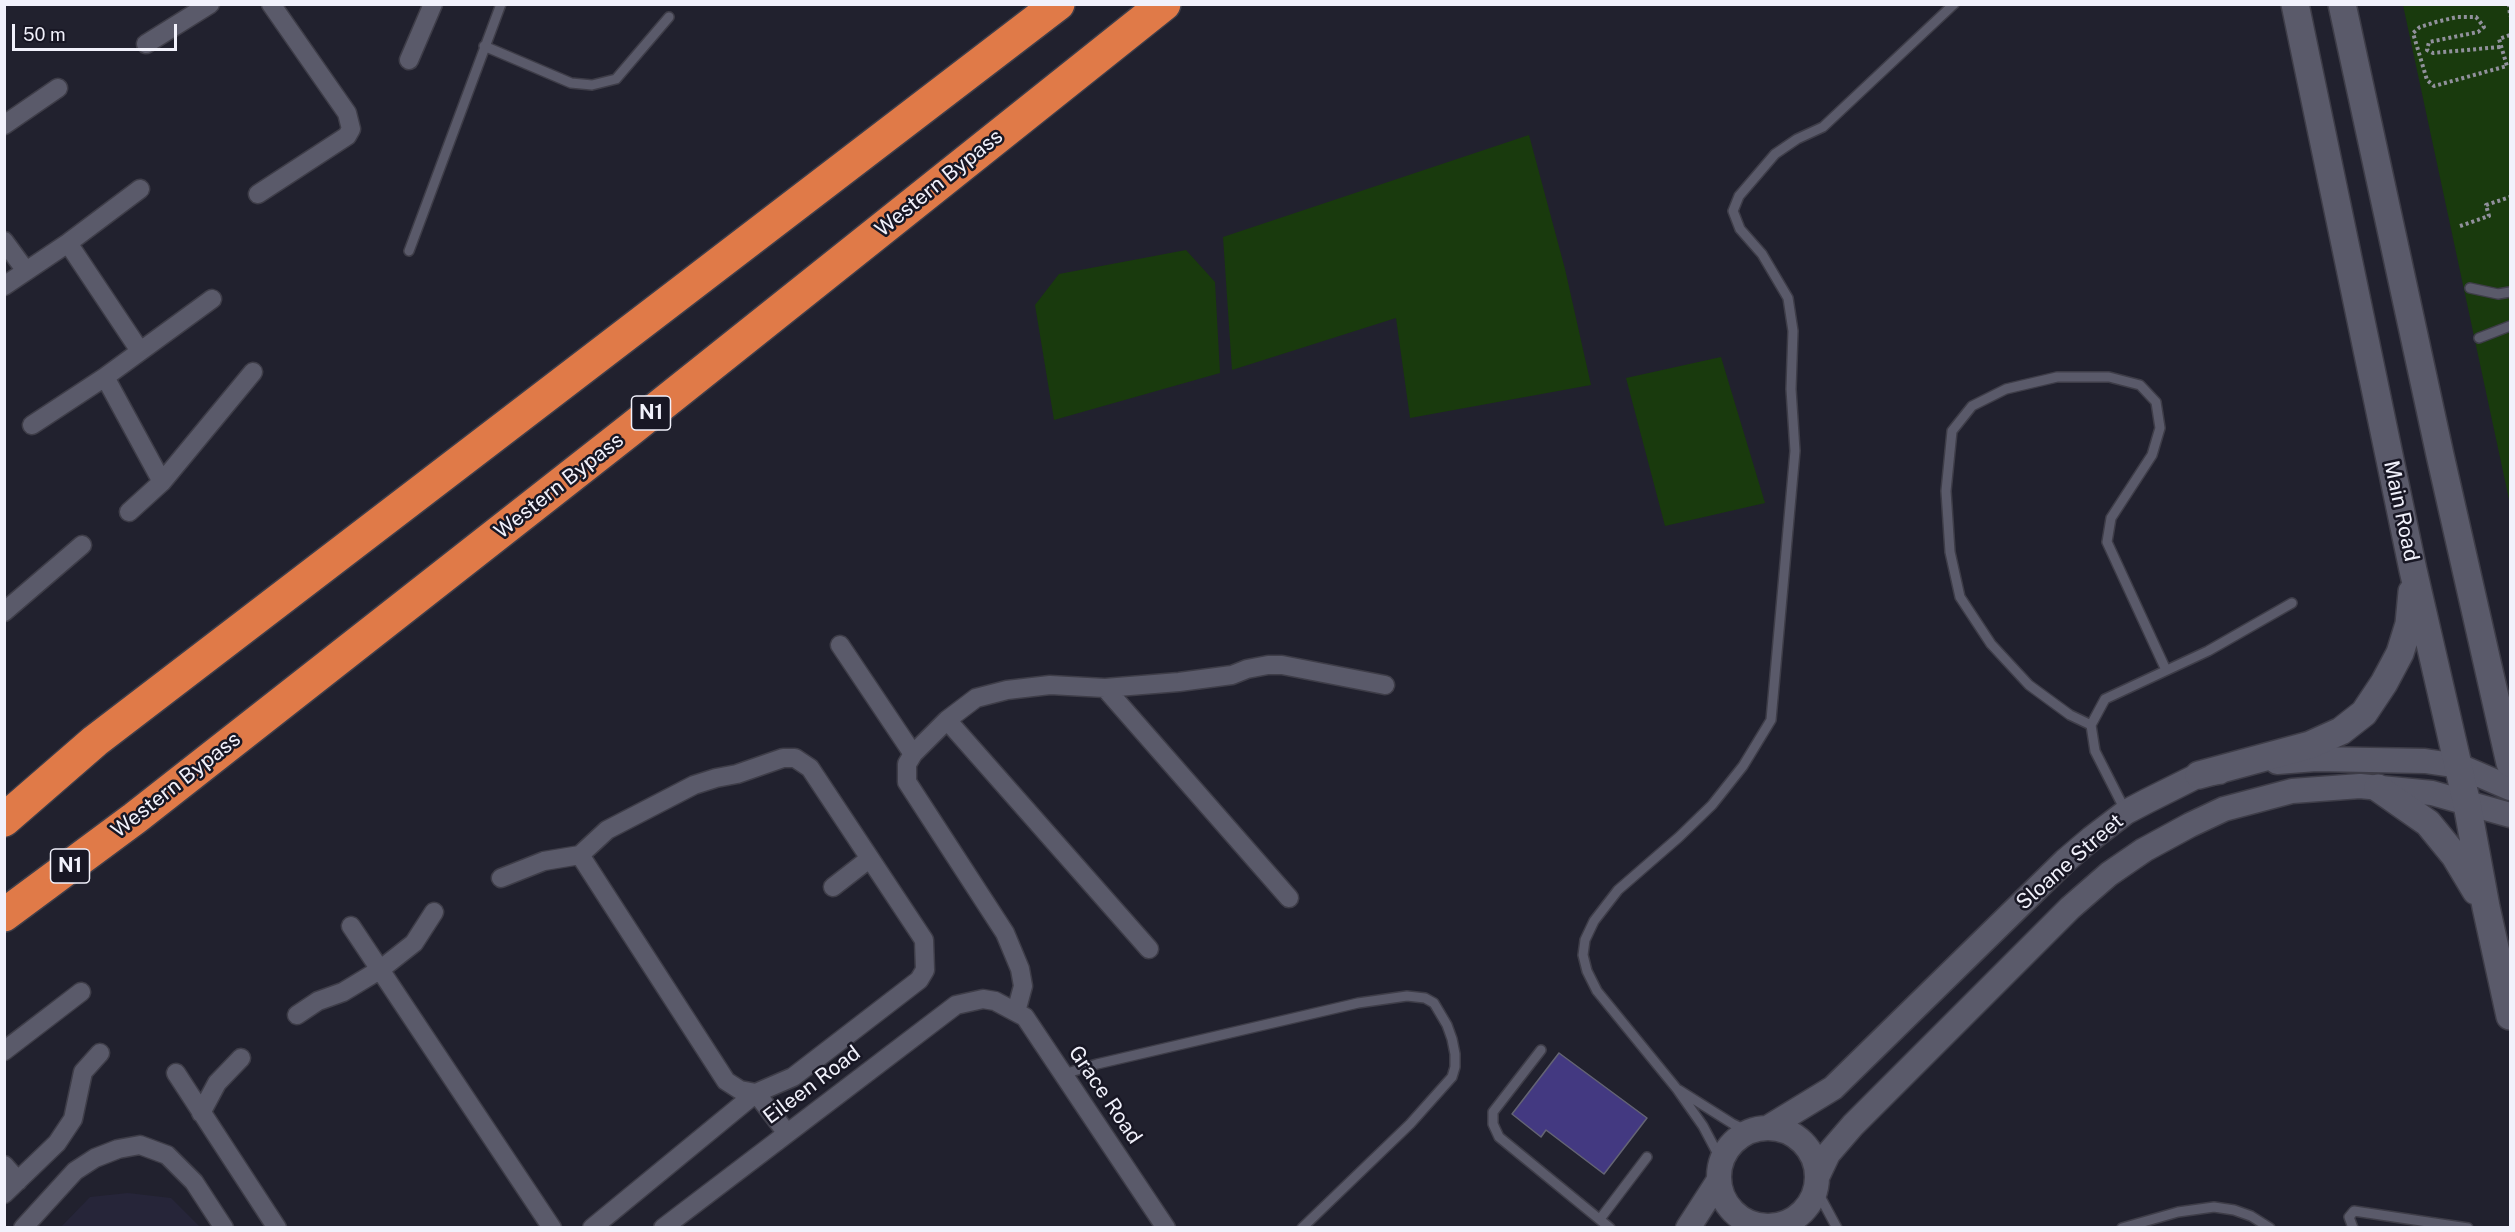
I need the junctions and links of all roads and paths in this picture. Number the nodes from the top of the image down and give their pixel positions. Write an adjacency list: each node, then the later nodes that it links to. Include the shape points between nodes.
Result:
1 (210, 4): 14 (street)
2 (271, 4): 21 (street, via 347,113 351,129)
3 (433, 4): 17 (street)
4 (501, 4): 15 (lane)
5 (1058, 4): 50 (highway)
6 (1164, 4): 61 (highway, Western Bypass / N1)
7 (1954, 4): 86 (lane, via 1823,127 1775,154 1739,196 1732,211 1740,229 1762,254 1788,298 1793,331 1795,451 1771,720 1743,766 1712,805 1618,890 1594,921 1583,955 1597,991)
8 (2295, 4): 41 (main road, Main Road)
9 (2343, 4): 52 (main road)
10 (2509, 4): 11 (path)
11 (2511, 16)
12 (669, 17): 15 (lane, via 616,79 592,85 571,83)
13 (2511, 36): 16 (path, via 2499,39)
14 (146, 44)
15 (484, 46): 26 (lane)
16 (2500, 48): 16 (path, via 2506,56 2506,66 2434,86 2427,80 2413,33 2436,22 2476,17 2484,27 2478,32 2428,42 2427,50 2433,53)
17 (409, 60)
18 (58, 88): 19 (street)
19 (4, 125)
20 (140, 189): 25 (street)
21 (258, 194)
22 (2511, 197): 23 (path, via 2486,205 2489,216)
23 (2460, 226)
24 (4, 241): 27 (street)
25 (68, 243): 27 (street); 34 (street)
26 (409, 251)
27 (26, 271): 28 (street)
28 (4, 286)
29 (2470, 288): 30 (lane, via 2498,294)
30 (2511, 292)
31 (212, 299): 34 (street)
32 (2511, 326): 33 (lane)
33 (2479, 338)
34 (140, 351): 36 (street)
35 (253, 372): 38 (street)
36 (105, 377): 37 (street); 38 (street)
37 (32, 425)
38 (162, 482): 39 (street)
39 (129, 512)
40 (82, 545): 43 (street)
41 (2413, 570): 53 (main road, Main Road); 54 (main road, via 2409,624 2400,653 2364,712 2341,731 2310,745)
42 (2292, 603): 45 (lane)
43 (4, 612)
44 (840, 645): 51 (street)
45 (2166, 670): 49 (lane, via 2105,699); 49 (lane, via 2107,543 2110,518 2152,455 2160,428 2156,402 2140,385 2109,377 2057,377 2006,389 1972,406 1952,431 1946,491 1950,552 1960,597 1991,644 2029,685)
46 (1385, 685): 47 (street, via 1268,665 1232,675)
47 (1105, 688): 48 (street, via 1050,685 992,692 976,698); 67 (street)
48 (947, 720): 51 (street); 73 (street)
49 (2091, 725): 59 (lane, via 2095,751)
50 (95, 741): 58 (highway); 62 (highway)
51 (913, 754): 77 (street, via 906,772 910,789 1005,933 1020,969 1023,986)
52 (2511, 764)
53 (2459, 766): 54 (street, Sloane Street, via 2425,761 2316,759); 56 (street, Sloane Street); 57 (main road, Main Road)
54 (2199, 775): 59 (street, Sloane Street)
55 (2378, 788): 57 (street, Sloane Street, via 2432,793); 68 (main road, via 2428,823 2455,856); 95 (street, Sloane Street, via 2292,791 2224,809 2144,850 2109,874 2070,908 1853,1125 1828,1154)
56 (2511, 788)
57 (2467, 804): 60 (street, Sloane Street); 68 (main road, Main Road)
58 (4, 812)
59 (2126, 813): 89 (street, Sloane Street, via 2065,861 1833,1088)
60 (2511, 815)
61 (135, 818): 70 (highway, Western Bypass / N1); 72 (highway)
62 (4, 820)
63 (580, 855): 64 (street, via 608,830 694,785 795,758 810,768); 65 (street, via 544,861); 87 (street, via 726,1081 740,1090)
64 (869, 859): 66 (street); 87 (street, via 924,940 925,970 919,980 792,1077)
65 (501, 878)
66 (833, 887)
67 (1289, 898)
68 (2486, 907): 79 (main road, Main Road)
69 (434, 912): 74 (street, via 414,943)
70 (4, 915)
71 (351, 926): 74 (street)
72 (4, 936)
73 (1149, 949)
74 (381, 969): 78 (street); 103 (street)
75 (81, 992): 81 (street)
76 (995, 1002): 77 (street, Grace Road); 90 (street, Eileen Road, via 983,999 956,1005)
77 (1016, 1012): 85 (street, Grace Road, via 1025,1017)
78 (297, 1015)
79 (2511, 1016)
80 (1542, 1050): 97 (lane, via 1493,1112 1493,1124 1499,1137)
81 (4, 1051)
82 (100, 1053): 94 (street, via 82,1072 73,1119 57,1143)
83 (241, 1058): 88 (street, via 217,1083)
84 (176, 1073): 88 (street)
85 (1064, 1074): 106 (street, Grace Road); 107 (lane, via 1358,1003 1407,996 1434,1003 1452,1040 1452,1077 1410,1124)
86 (1677, 1089): 89 (lane, via 1732,1124); 93 (lane, via 1703,1126)
87 (756, 1093): 90 (street); 104 (street)
88 (201, 1113): 102 (street)
89 (1759, 1129): 93 (street, via 1737,1138); 95 (street, via 1784,1130 1808,1147 1815,1160)
90 (786, 1132): 105 (street, Eileen Road)
91 (1647, 1156): 97 (lane)
92 (4, 1164): 94 (street)
93 (1720, 1170): 99 (street, via 1721,1194 1728,1206 1751,1223); 109 (street)
94 (18, 1181): 96 (street)
95 (1817, 1182): 99 (street, via 1803,1212); 110 (lane)
96 (4, 1194)
97 (1600, 1219): 108 (lane)
98 (2408, 1223): 113 (lane, via 2354,1210 2349,1217); 114 (lane)
99 (1772, 1226)
100 (23, 1227): 101 (street, via 75,1171 95,1158 140,1145 167,1155 194,1182)
101 (224, 1227)
102 (277, 1227)
103 (552, 1227)
104 (592, 1227)
105 (663, 1227)
106 (1166, 1227)
107 (1302, 1227)
108 (1610, 1227)
109 (1688, 1227)
110 (1837, 1227)
111 (2122, 1227): 112 (lane, via 2214,1207 2243,1213)
112 (2270, 1227)
113 (2353, 1227)
114 (2468, 1227)

